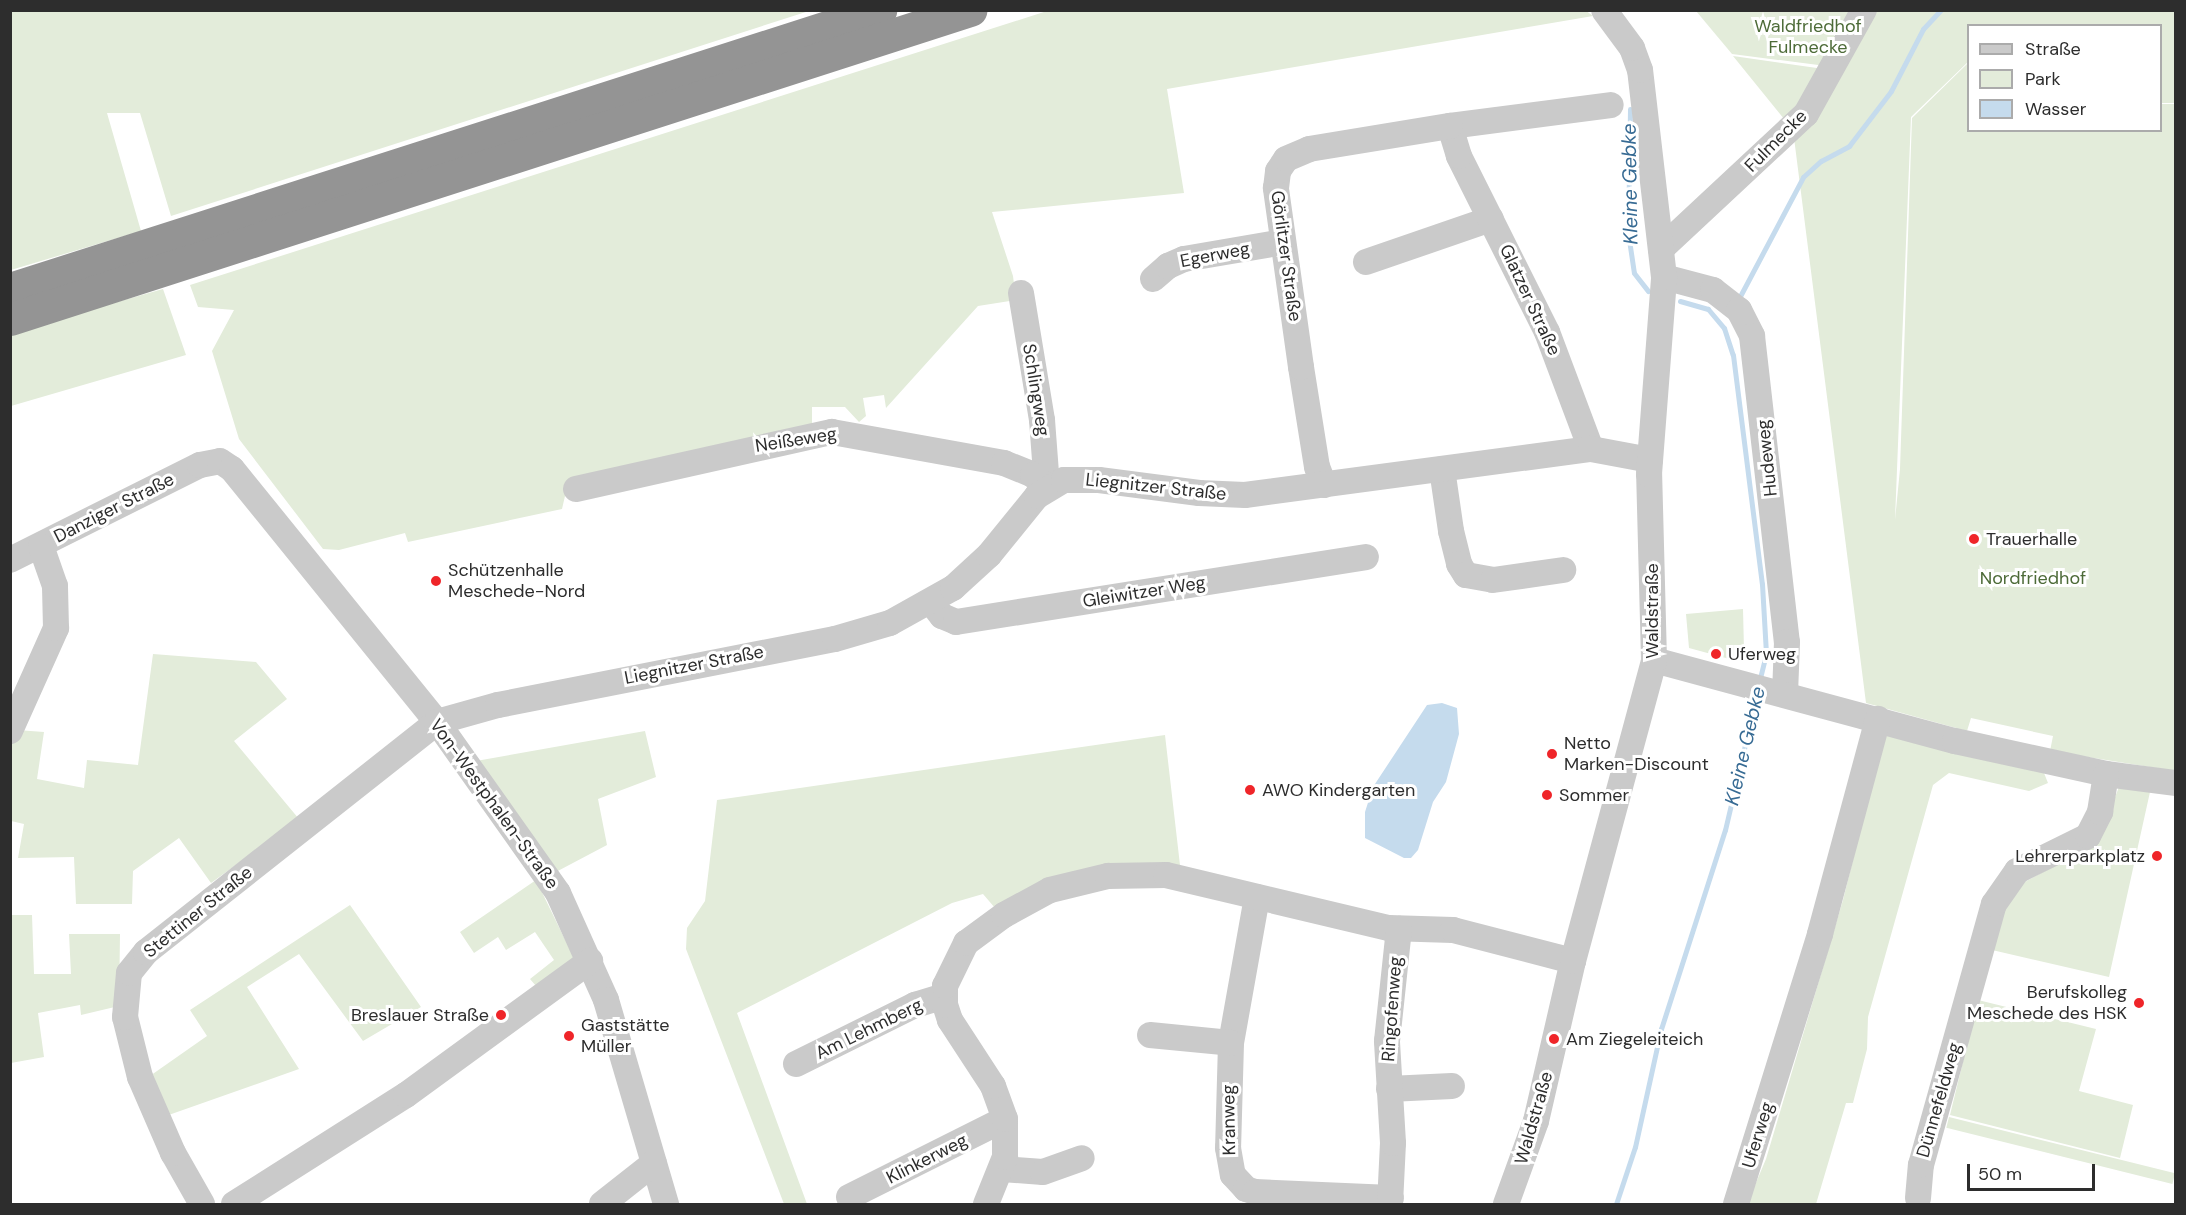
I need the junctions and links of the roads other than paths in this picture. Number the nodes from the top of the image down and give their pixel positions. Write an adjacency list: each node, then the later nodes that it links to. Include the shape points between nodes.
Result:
1 (880, 10): 13 (highway)
2 (970, 10): 15 (highway)
3 (1605, 10): 9 (street, Waldstraße, via 1632,48 1640,70)
4 (1864, 10): 9 (street, Fulmecke, via 1806,114)
5 (1611, 105): 6 (street, Görlitzer Straße)
6 (1450, 126): 7 (street, Glatzer Straße, via 1459,156); 8 (street, Görlitzer Straße, via 1293,155 1281,165 1276,179)
7 (1491, 219): 10 (street); 16 (street, Glatzer Straße, via 1546,332)
8 (1283, 242): 12 (street, Egerweg, via 1184,259); 20 (street, Görlitzer Straße, via 1317,467)
9 (1661, 249): 11 (street, Waldstraße)
10 (1366, 262)
11 (1664, 277): 17 (street, Waldstraße); 29 (street, Hudeweg, via 1713,290 1739,310 1752,336 1787,642)
12 (1153, 279)
13 (10, 289)
14 (1021, 293): 21 (street, Schlingweg, via 1042,420)
15 (10, 319)
16 (1591, 449): 17 (street, Liegnitzer Straße); 19 (street, Liegnitzer Straße)
17 (1650, 460): 28 (street, Waldstraße)
18 (220, 462): 23 (street, Danziger Straße, via 200,465); 31 (street, Von-Westphalen-Straße, via 232,469)
19 (1442, 469): 20 (street, Liegnitzer Straße); 26 (street, via 1451,531 1459,564 1466,575 1493,580)
20 (1324, 484): 21 (street, Liegnitzer Straße, via 1232,495 1087,479 1064,480)
21 (1047, 487): 22 (street, Neißeweg, via 1033,475 1004,463 832,432); 27 (street, Liegnitzer Straße, via 982,561)
22 (576, 489)
23 (41, 546): 25 (street, Danziger Straße); 32 (street, via 55,586 56,628)
24 (1366, 557): 27 (street, Gleiwitzer Weg, via 956,622 942,615)
25 (10, 560)
26 (1563, 570)
27 (931, 602): 31 (street, Liegnitzer Straße, via 858,633 638,674)
28 (1654, 660): 29 (street); 38 (street, Waldstraße)
29 (1785, 694): 30 (street)
30 (1878, 719): 33 (street, via 1955,741); 58 (street, Uferweg, via 1817,943)
31 (437, 722): 37 (street, Von-Westphalen-Straße, via 558,892); 52 (street, Stettiner Straße, via 146,952 129,973 125,1017 140,1077 173,1153)
32 (10, 731)
33 (2106, 774): 34 (street); 50 (street, Dünnefeldweg, via 2100,812 2088,836 2017,872 1994,904 1921,1165)
34 (2175, 783)
35 (1257, 897): 36 (street); 39 (street, via 1167,875 1108,876 1050,890 985,928 962,948); 41 (street, Kranweg)
36 (1399, 929): 38 (street, via 1453,930); 44 (street, Ringofenweg, via 1389,1001)
37 (590, 961): 47 (street, Von-Westphalen-Straße); 53 (street, via 406,1095)
38 (1573, 962): 57 (street, Waldstraße, via 1536,1121)
39 (944, 996): 42 (street, Am Lehmberg, via 915,1005); 45 (street, via 955,1030 993,1086)
40 (1150, 1035): 41 (street)
41 (1231, 1043): 51 (street, Kranweg, via 1228,1148 1233,1175 1241,1185 1266,1194)
42 (796, 1064)
43 (1452, 1086): 44 (street, Ringofenweg)
44 (1389, 1089): 51 (street, Ringofenweg, via 1393,1143)
45 (1005, 1119): 48 (street, via 1007,1145); 49 (street, Klinkerweg)
46 (1082, 1158): 48 (street, via 1043,1172)
47 (654, 1163): 54 (street); 55 (street, Von-Westphalen-Straße)
48 (1002, 1169): 56 (street)
49 (849, 1197)
50 (1918, 1198)
51 (1390, 1201)
52 (202, 1204)
53 (234, 1204)
54 (602, 1204)
55 (666, 1204)
56 (986, 1204)
57 (1506, 1204)
58 (1736, 1204)

